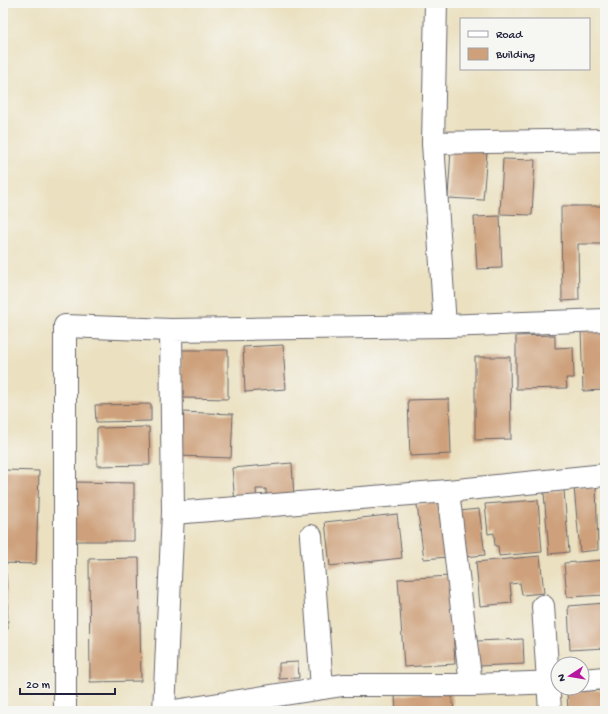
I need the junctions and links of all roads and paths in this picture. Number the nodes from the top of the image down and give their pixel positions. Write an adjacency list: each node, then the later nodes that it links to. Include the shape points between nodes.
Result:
1 (436, 3): 3 (street)
2 (605, 140): 3 (street)
3 (433, 143): 5 (street)
4 (605, 320): 5 (street)
5 (445, 326): 6 (street)
6 (171, 330): 9 (street); 20 (street, via 65,326)
7 (605, 475): 8 (street)
8 (448, 491): 9 (street); 16 (street)
9 (173, 513): 21 (street)
10 (311, 536): 17 (street)
11 (543, 606): 12 (street)
12 (550, 659)
13 (605, 678): 14 (street)
14 (590, 679)
15 (550, 682): 16 (street)
16 (471, 685): 17 (street, via 342,685)
17 (322, 688): 19 (street)
18 (552, 696): 23 (street)
19 (265, 704): 22 (street)
20 (65, 711)
21 (164, 711)
22 (174, 711)
23 (550, 711)

